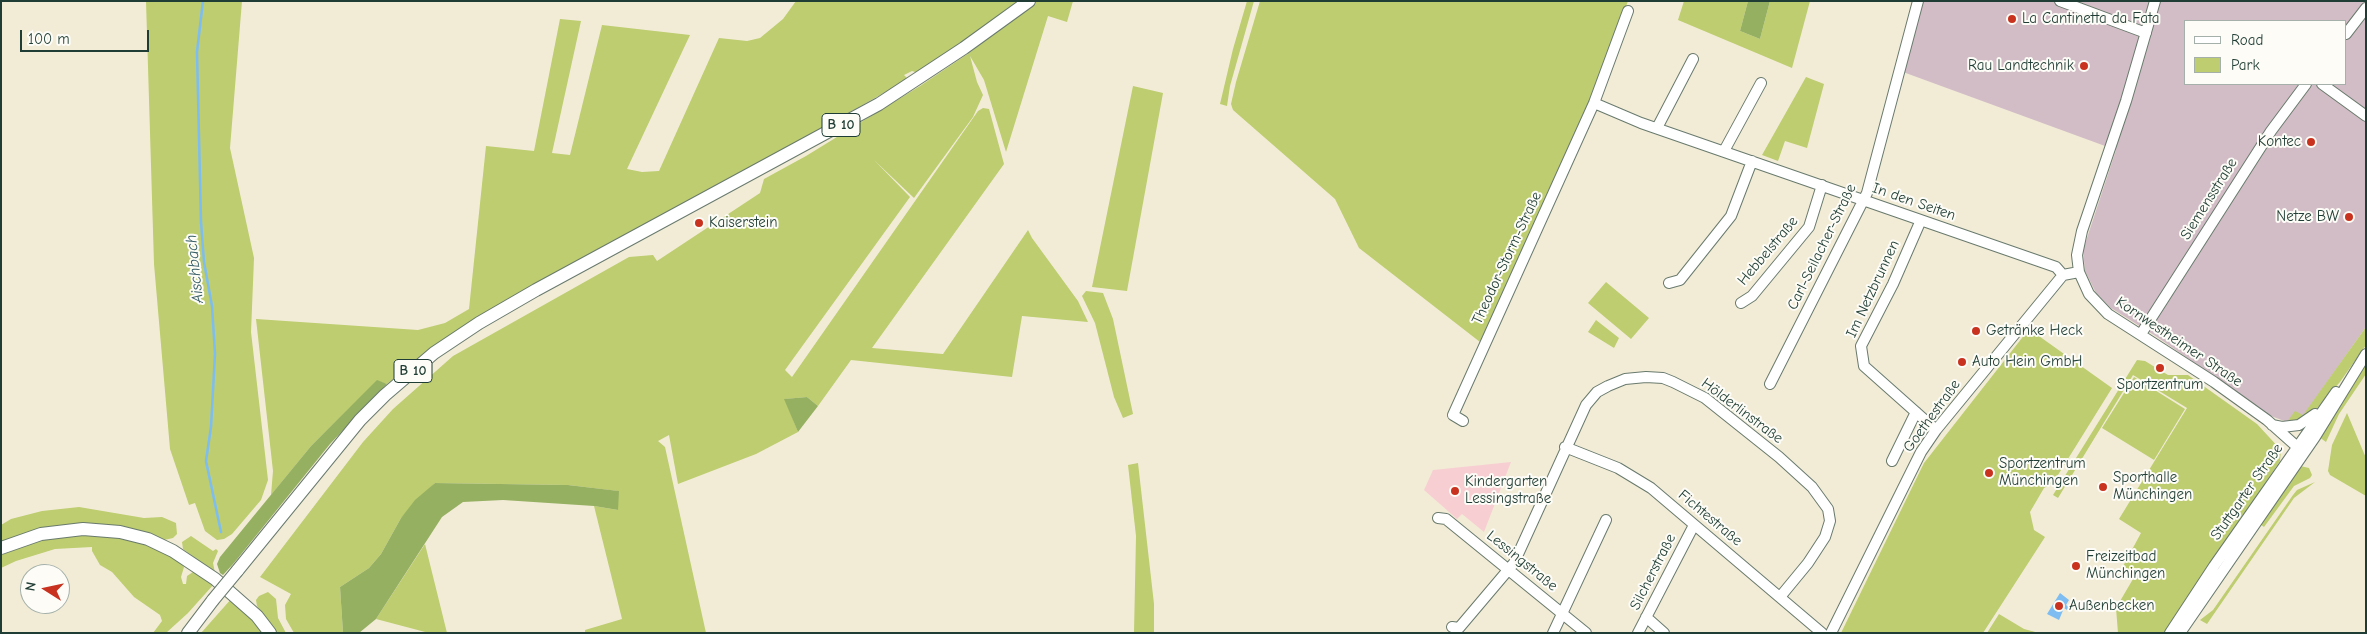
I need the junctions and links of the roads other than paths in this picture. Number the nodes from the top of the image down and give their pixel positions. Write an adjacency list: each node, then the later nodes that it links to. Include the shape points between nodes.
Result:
1 (1029, 1): 45 (main road, B 10, bridge, via 879,104 536,290 434,353 360,420)
2 (1918, 1): 19 (street, Carl-Seilacher-Straße)
3 (2060, 1): 7 (street)
4 (2155, 1): 7 (street, Kornwestheimer Straße)
5 (2366, 8): 8 (street)
6 (1628, 11): 13 (street)
7 (2146, 33): 21 (street, Kornwestheimer Straße, via 2082,231 2077,255)
8 (2347, 33)
9 (1693, 59): 15 (street)
10 (1761, 83): 16 (street)
11 (2305, 85): 25 (street, Siemensstraße, via 2270,131)
12 (2323, 85): 14 (street)
13 (1594, 104): 15 (street, In den Seiten); 31 (street, Theodor-Storm-Straße, via 1453,415)
14 (2366, 116)
15 (1657, 128): 16 (street, In den Seiten)
16 (1724, 151): 17 (street, In den Seiten)
17 (1752, 162): 18 (street, In den Seiten); 23 (street, via 1731,216 1680,280)
18 (1822, 186): 19 (street, In den Seiten); 24 (street, Hebbelstraße, via 1809,227 1752,296)
19 (1863, 200): 20 (street, In den Seiten); 28 (street, Carl-Seilacher-Straße)
20 (1921, 220): 22 (street, In den Seiten, via 2056,266); 30 (street, Im Netzbrunnen, via 1861,346 1864,366)
21 (2079, 272): 22 (street); 25 (street, Kornwestheimer Straße, via 2090,294 2108,314)
22 (2062, 275): 33 (street, Goethestraße)
23 (1669, 283)
24 (1740, 303)
25 (2141, 334): 32 (street, Kornwestheimer Straße)
26 (2366, 354): 27 (street, Stuttgarter Straße)
27 (2353, 373): 29 (street, Stuttgarter Straße); 35 (street, Stuttgarter Straße, via 2331,412)
28 (1770, 384)
29 (2330, 400): 32 (street, via 2304,423); 35 (street, Stuttgarter Straße)
30 (1916, 412): 33 (street, Im Netzbrunnen); 36 (street)
31 (1463, 421)
32 (2272, 425): 35 (street, Kornwestheimer Straße)
33 (1936, 430): 55 (street, Goethestraße, via 1921,452)
34 (1565, 446): 39 (street, Fichtestraße, via 1618,468 1651,488); 41 (street, Hölderlinstraße); 42 (street, Hölderlinstraße, via 1586,405 1597,392 1625,379 1663,378 1705,398 1799,475 1828,509 1830,521 1825,537)
35 (2300, 450): 56 (street, Stuttgarter Straße); 57 (street, Stuttgarter Straße)
36 (1892, 461)
37 (1438, 518): 41 (street, Lessingstraße, via 1446,519)
38 (1606, 520): 43 (street)
39 (1694, 525): 42 (street, Fichtestraße); 44 (street, Silcherstraße)
40 (1, 548): 49 (main road, via 41,534 83,529 120,532 148,539 173,551 215,579 245,604)
41 (1509, 570): 43 (street, Lessingstraße); 46 (street, Hölderlinstraße, via 1459,628)
42 (1780, 597): 54 (street, Fichtestraße)
43 (1562, 613): 50 (street); 51 (street, Lessingstraße)
44 (1646, 618): 52 (street, Silcherstraße); 53 (street)
45 (196, 620): 47 (main road, B 10); 48 (main road, B 10)
46 (1452, 627)
47 (180, 633)
48 (188, 633)
49 (270, 633)
50 (1553, 633)
51 (1586, 633)
52 (1638, 633)
53 (1664, 633)
54 (1822, 633)
55 (1831, 633)
56 (2170, 633)
57 (2180, 633)

